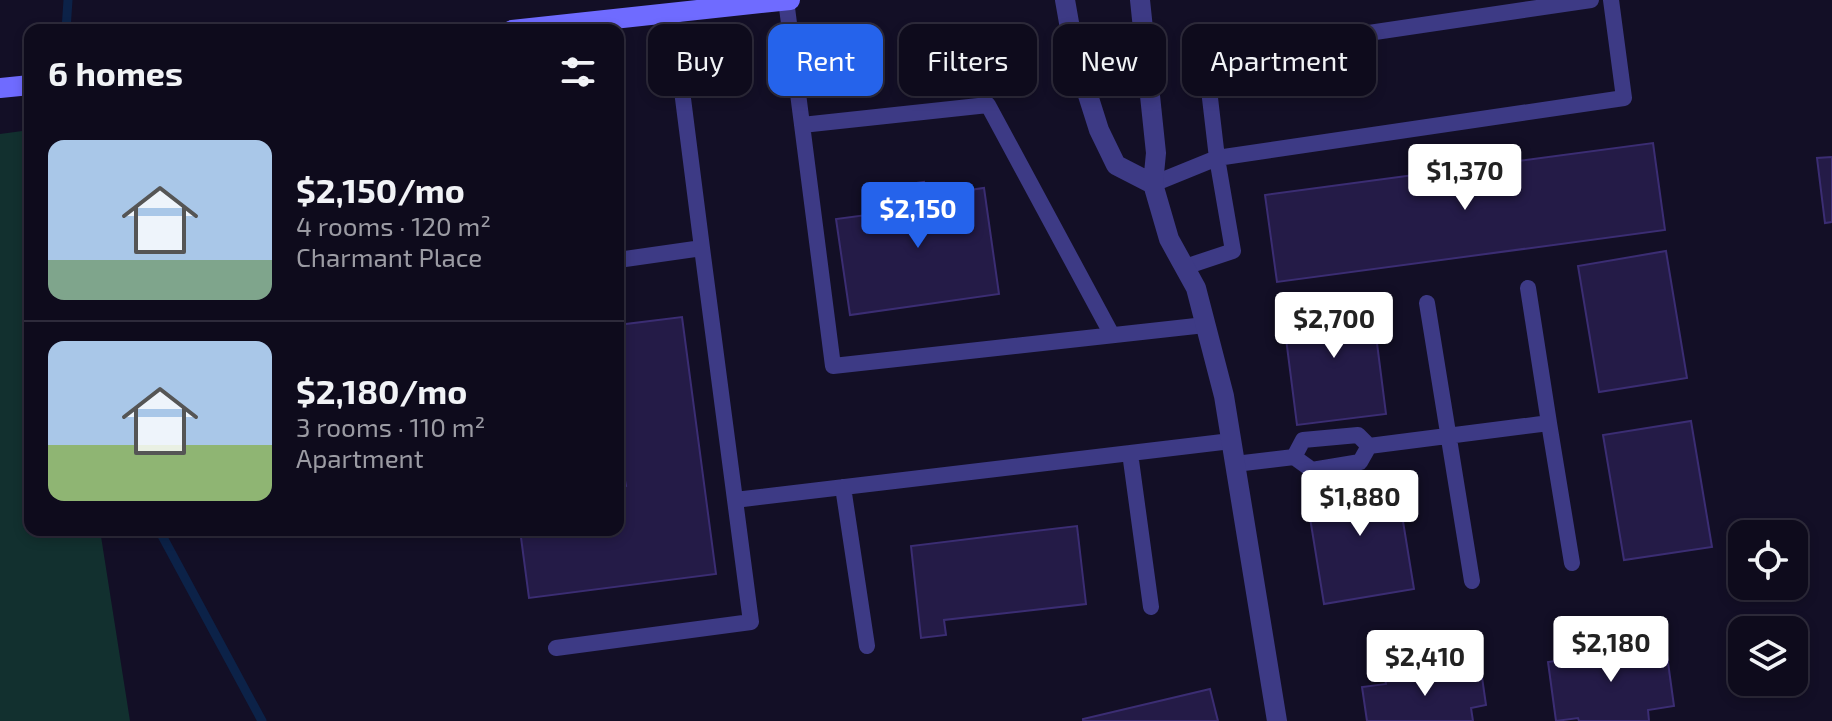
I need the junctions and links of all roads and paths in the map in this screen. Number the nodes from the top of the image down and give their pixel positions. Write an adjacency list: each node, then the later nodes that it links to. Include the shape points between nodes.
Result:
1 (788, 0): 6 (main road); 10 (lane)
2 (1065, 0): 12 (street, via 1077,64 1099,130 1116,165)
3 (1140, 0): 12 (street, via 1156,153)
4 (1591, 0): 11 (lane, via 1240,52 1218,63 1208,81)
5 (1611, 0): 11 (lane, via 1624,98)
6 (672, 12): 7 (main road); 13 (lane)
7 (565, 24)
8 (24, 86): 9 (main road)
9 (0, 88)
10 (802, 125): 19 (lane, via 988,105); 19 (lane, via 833,366)
11 (1217, 158): 12 (lane); 15 (lane, via 1233,251)
12 (1153, 184): 15 (street, via 1169,239)
13 (702, 248): 14 (lane); 28 (lane)
14 (624, 259)
15 (1185, 267): 18 (street)
16 (1528, 288): 20 (lane)
17 (1427, 303): 21 (lane)
18 (1205, 325): 19 (lane); 22 (street)
19 (1112, 335)
20 (1549, 423): 21 (lane); 29 (lane)
21 (1448, 436): 23 (lane); 30 (lane)
22 (1231, 441): 24 (lane); 26 (street)
23 (1369, 446): 25 (lane, via 1360,462 1312,470); 25 (lane, via 1358,435 1303,440)
24 (1130, 453): 27 (lane); 31 (lane)
25 (1294, 457): 26 (lane)
26 (1235, 464): 34 (street)
27 (843, 487): 28 (lane); 32 (lane)
28 (735, 500): 33 (lane, via 751,622)
29 (1572, 563)
30 (1472, 581)
31 (1151, 607)
32 (867, 646)
33 (556, 648)
34 (1277, 721)

